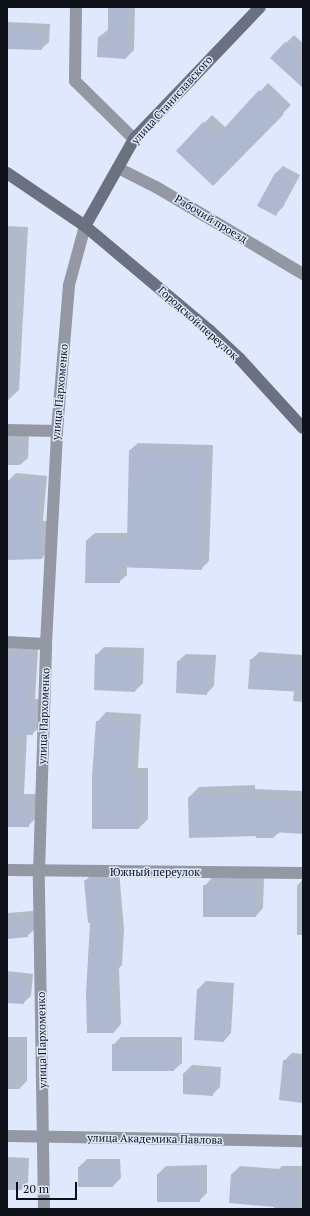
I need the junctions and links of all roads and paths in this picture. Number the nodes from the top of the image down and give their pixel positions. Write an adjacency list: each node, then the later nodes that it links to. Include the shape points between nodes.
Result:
1 (76, 7): 3 (street, via 75,81)
2 (260, 7): 3 (main road, улица Станиславского)
3 (134, 139): 4 (main road, улица Станиславского)
4 (118, 168): 6 (main road, улица Станиславского); 7 (street, Рабочий проезд, via 156,187)
5 (7, 173): 6 (main road)
6 (85, 226): 8 (main road, Городской переулок, via 214,335); 10 (street, улица Пархоменко, via 69,285)
7 (303, 274)
8 (303, 428)
9 (7, 430): 10 (street)
10 (57, 432): 12 (street, улица Пархоменко)
11 (7, 642): 12 (street)
12 (46, 644): 14 (street, улица Пархоменко)
13 (7, 870): 14 (street, Южный переулок)
14 (39, 872): 15 (street, Южный переулок); 17 (street, улица Пархоменко)
15 (303, 873)
16 (7, 1136): 17 (street, улица Академика Павлова)
17 (44, 1137): 18 (street, улица Академика Павлова); 19 (street, улица Пархоменко)
18 (303, 1141)
19 (44, 1209)

